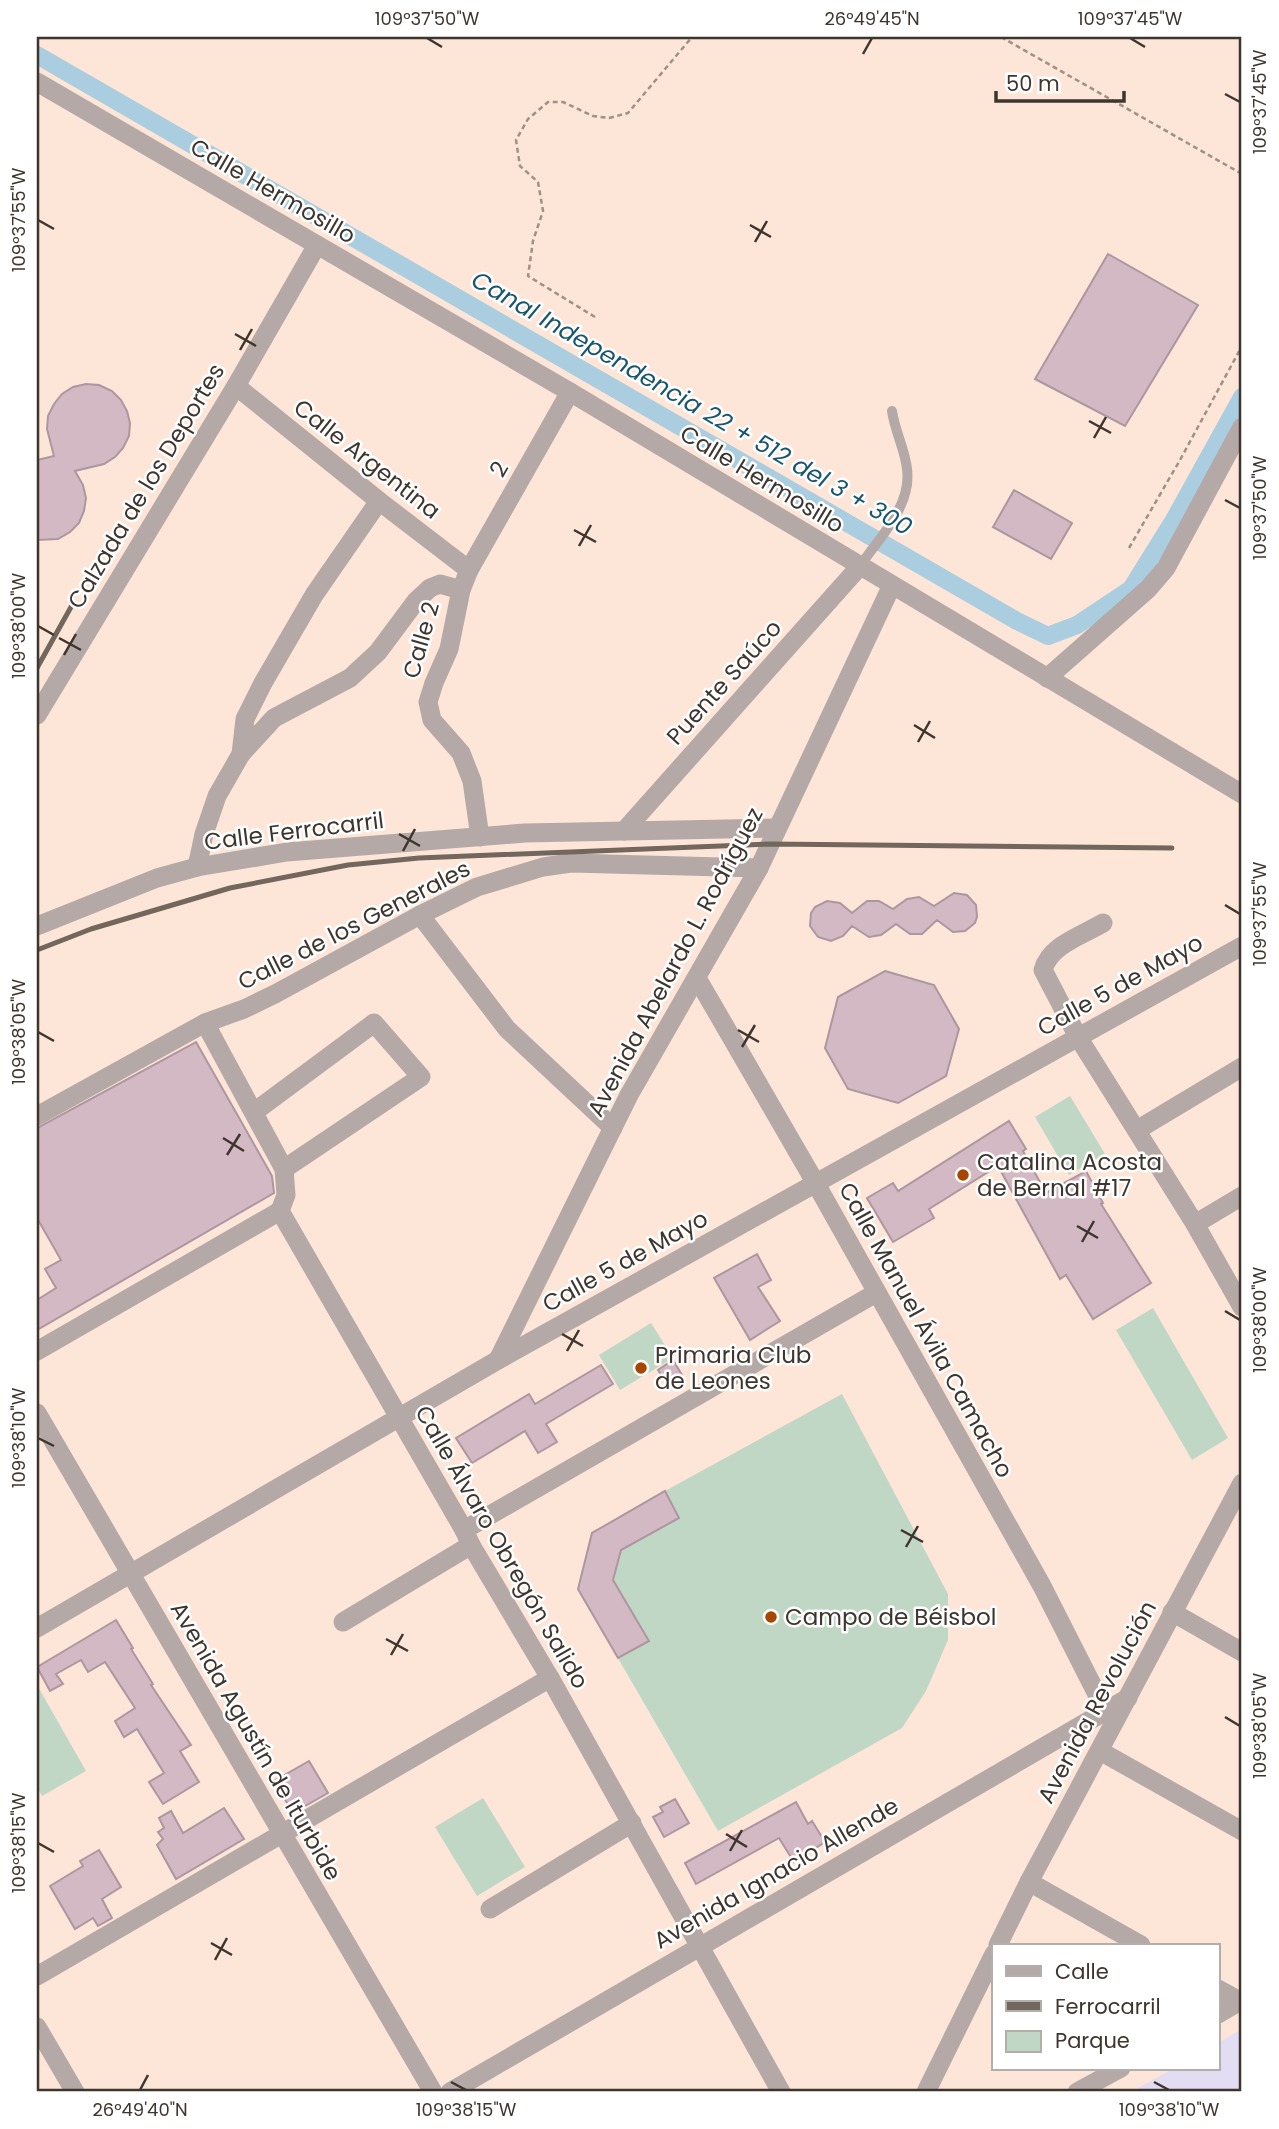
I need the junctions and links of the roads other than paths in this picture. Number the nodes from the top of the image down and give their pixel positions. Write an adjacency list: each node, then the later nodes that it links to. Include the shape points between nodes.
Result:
1 (37, 82): 2 (street, Calle Hermosillo)
2 (317, 244): 3 (street, Calzada de los Deportes); 4 (street, Calle Hermosillo)
3 (236, 386): 7 (street, Calle Argentina); 13 (street, Calzada de los Deportes)
4 (570, 392): 8 (street, Calle Hermosillo); 9 (street, 2)
5 (892, 411): 8 (lane, via 908,471 905,492 897,513)
6 (1242, 427): 12 (street, via 1166,568)
7 (379, 501): 9 (street, Calle Argentina); 14 (street, via 314,595 263,683 245,719)
8 (861, 565): 10 (street, Calle Hermosillo); 17 (street, Puente Saúco)
9 (470, 570): 11 (street, Calle 2)
10 (892, 584): 12 (street, Calle Hermosillo); 16 (street, Avenida Abelardo L. Rodríguez)
11 (461, 590): 14 (street, via 440,584 430,588 378,652 350,678 274,718); 18 (street, Calle 2, via 449,649 428,702 432,720 461,753 472,781)
12 (1047, 678): 15 (street, Calle Hermosillo)
13 (37, 715)
14 (241, 754): 19 (street, via 217,796)
15 (1242, 794)
16 (777, 828): 17 (street, Calle Ferrocarril); 20 (street, Avenida Abelardo L. Rodríguez)
17 (624, 831): 18 (street, Calle Ferrocarril)
18 (480, 837): 19 (street, Calle Ferrocarril, via 287,852)
19 (197, 867): 23 (street, Calle Ferrocarril, via 157,878)
20 (759, 868): 21 (street, Calle de los Generales, via 572,863 543,867 477,887); 25 (street, Avenida Abelardo L. Rodríguez)
21 (420, 915): 26 (street, Calle de los Generales, via 275,994); 31 (street, via 507,1029)
22 (1102, 923): 27 (street, via 1053,951 1043,970)
23 (37, 926)
24 (1242, 946): 27 (street, Calle 5 de Mayo)
25 (697, 978): 31 (street, Avenida Abelardo L. Rodríguez); 34 (street, Calle Manuel Ávila Camacho)
26 (205, 1023): 29 (street); 30 (street, Calle de los Generales)
27 (1078, 1037): 32 (street); 34 (street, Calle 5 de Mayo)
28 (1242, 1067): 32 (street)
29 (254, 1112): 33 (street); 33 (street, via 374,1023 421,1077)
30 (37, 1116)
31 (613, 1128): 41 (street, Avenida Abelardo L. Rodríguez)
32 (1137, 1130): 37 (street)
33 (284, 1169): 36 (street, via 286,1195)
34 (815, 1182): 38 (street, Calle Manuel Ávila Camacho); 41 (street, Calle 5 de Mayo)
35 (1242, 1196): 37 (street)
36 (280, 1210): 40 (street); 43 (street, Calle Álvaro Obregón Salido)
37 (1195, 1224): 39 (street)
38 (876, 1293): 45 (street); 53 (street, Calle Manuel Ávila Camacho, via 1042,1586)
39 (1242, 1307)
40 (37, 1351)
41 (498, 1360): 43 (street, Calle 5 de Mayo)
42 (37, 1413): 46 (street, Avenida Agustín de Iturbide)
43 (400, 1419): 45 (street, Calle Álvaro Obregón Salido); 46 (street, Calle 5 de Mayo)
44 (1242, 1483): 47 (street, Avenida Revolución)
45 (468, 1538): 48 (street); 51 (street, Calle Álvaro Obregón Salido)
46 (131, 1574): 49 (street, Calle 5 de Mayo); 57 (street, Avenida Agustín de Iturbide)
47 (1172, 1612): 50 (street); 52 (street, Avenida Revolución)
48 (343, 1622)
49 (37, 1628)
50 (1242, 1652)
51 (550, 1678): 55 (street, Calle Álvaro Obregón Salido); 57 (street)
52 (1128, 1698): 53 (street, Avenida Ignacio Allende); 54 (street, Avenida Revolución)
53 (1105, 1710): 62 (street, Avenida Ignacio Allende)
54 (1100, 1751): 56 (street); 58 (street, Avenida Revolución)
55 (632, 1823): 59 (street); 62 (street, Calle Álvaro Obregón Salido)
56 (1242, 1831)
57 (281, 1833): 64 (street); 71 (street, Avenida Agustín de Iturbide)
58 (1029, 1882): 60 (street, Avenida Revolución); 61 (street)
59 (491, 1909)
60 (998, 1944)
61 (1139, 1944)
62 (701, 1946): 72 (street, Avenida Ignacio Allende); 73 (street, Calle Álvaro Obregón Salido)
63 (992, 1958): 74 (street)
64 (37, 1976)
65 (1220, 1990): 66 (street)
66 (1241, 2001): 67 (street)
67 (1220, 2013)
68 (37, 2027): 70 (street)
69 (1117, 2070): 75 (street)
70 (75, 2092)
71 (433, 2092)
72 (450, 2092)
73 (781, 2092)
74 (926, 2092)
75 (1077, 2092)

